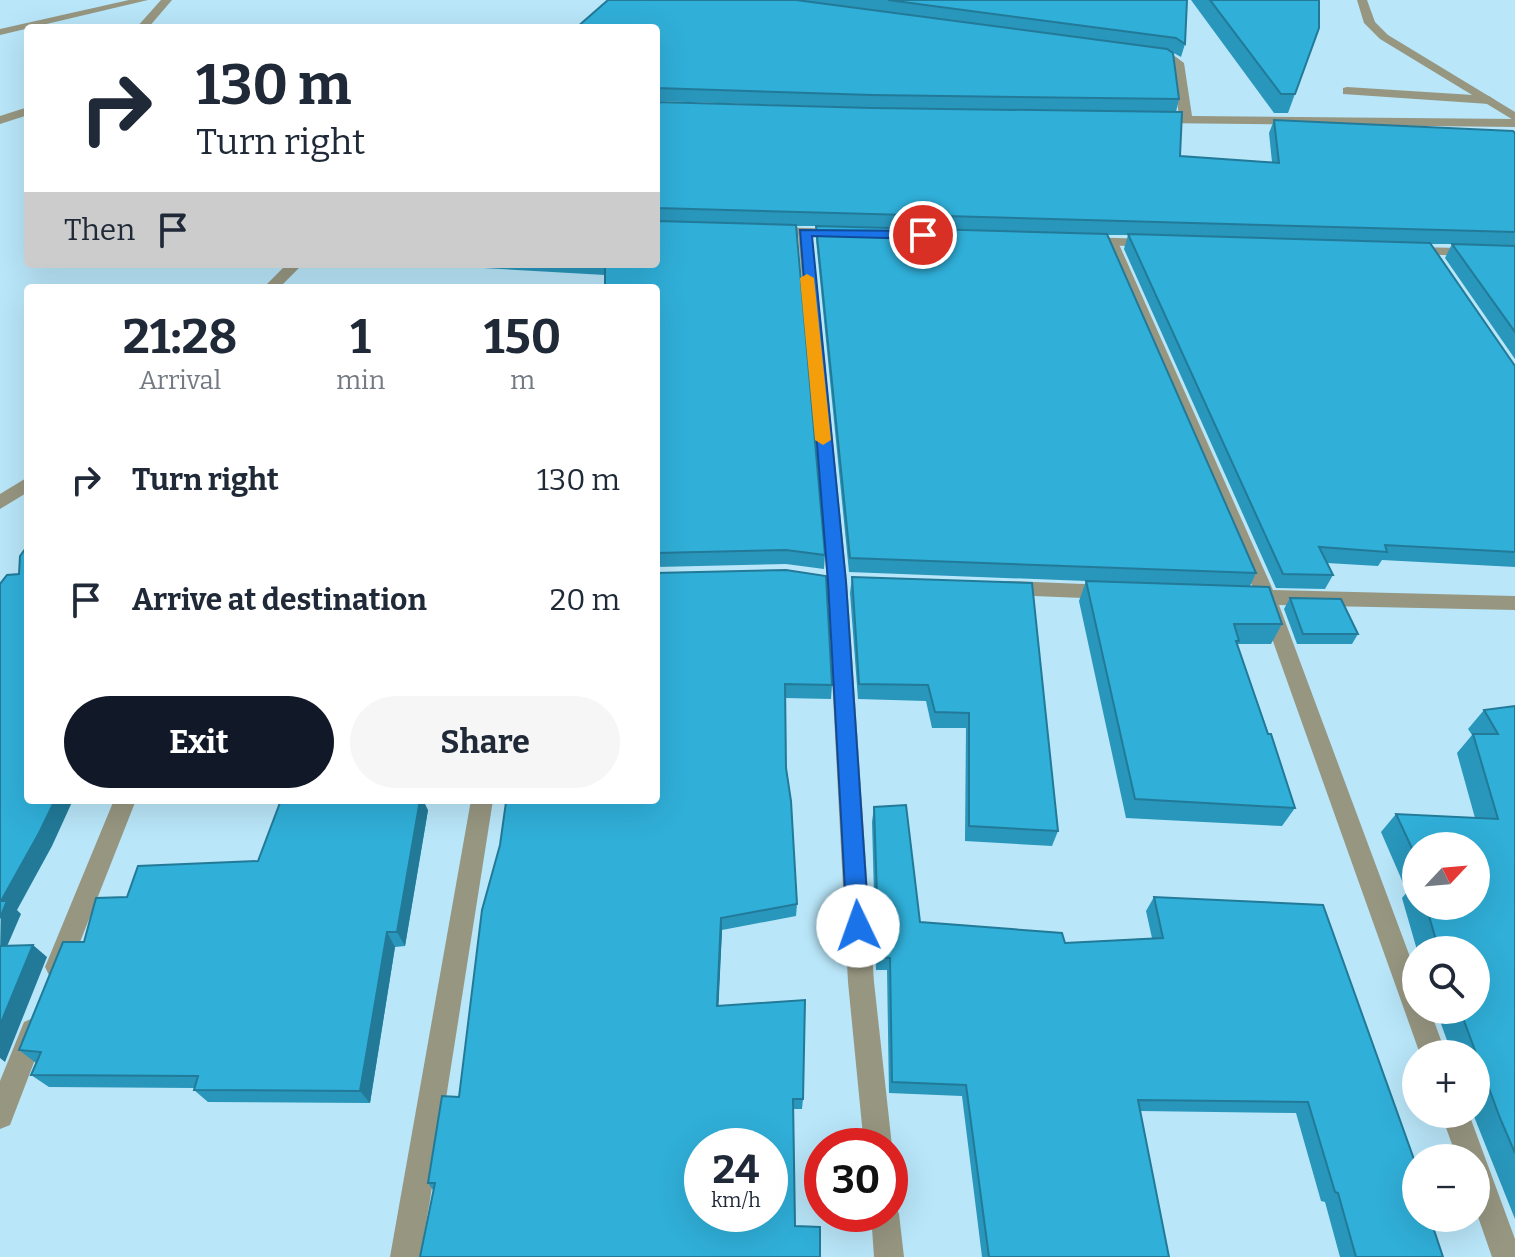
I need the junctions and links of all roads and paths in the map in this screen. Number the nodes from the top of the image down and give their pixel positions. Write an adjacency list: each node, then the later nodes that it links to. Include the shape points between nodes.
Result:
1 (143, 0): 4 (street)
2 (167, 0): 5 (street)
3 (1362, 0): 10 (street, via 1370,23 1384,37)
4 (36, 24)
5 (146, 24)
6 (24, 27): 7 (street)
7 (0, 32)
8 (1141, 51): 14 (street, via 1178,63)
9 (1347, 91): 10 (street)
10 (1489, 100): 15 (street)
11 (24, 112): 13 (street)
12 (1139, 119): 14 (street)
13 (0, 120)
14 (1186, 120): 15 (street)
15 (1515, 120)
16 (760, 231): 17 (street)
17 (805, 232): 18 (street); 31 (street)
18 (864, 234)
19 (1063, 240): 20 (street)
20 (1111, 242): 21 (street); 35 (street)
21 (1173, 244)
22 (1401, 251): 23 (street)
23 (1430, 252): 24 (street); 26 (street)
24 (1515, 253)
25 (292, 268): 27 (street)
26 (1444, 273)
27 (274, 284)
28 (24, 486): 29 (street)
29 (0, 503)
30 (810, 577): 31 (street)
31 (845, 582): 43 (street, via 861,982)
32 (980, 587): 33 (street)
33 (1123, 593)
34 (1235, 597): 35 (street)
35 (1267, 598): 36 (street); 39 (street)
36 (1515, 603)
37 (123, 804): 40 (street)
38 (481, 804): 46 (street)
39 (1402, 970)
40 (51, 986)
41 (40, 1015): 42 (street)
42 (0, 1115)
43 (876, 1128)
44 (1490, 1210): 48 (street)
45 (887, 1232): 47 (street)
46 (405, 1257)
47 (889, 1257)
48 (1507, 1257)

